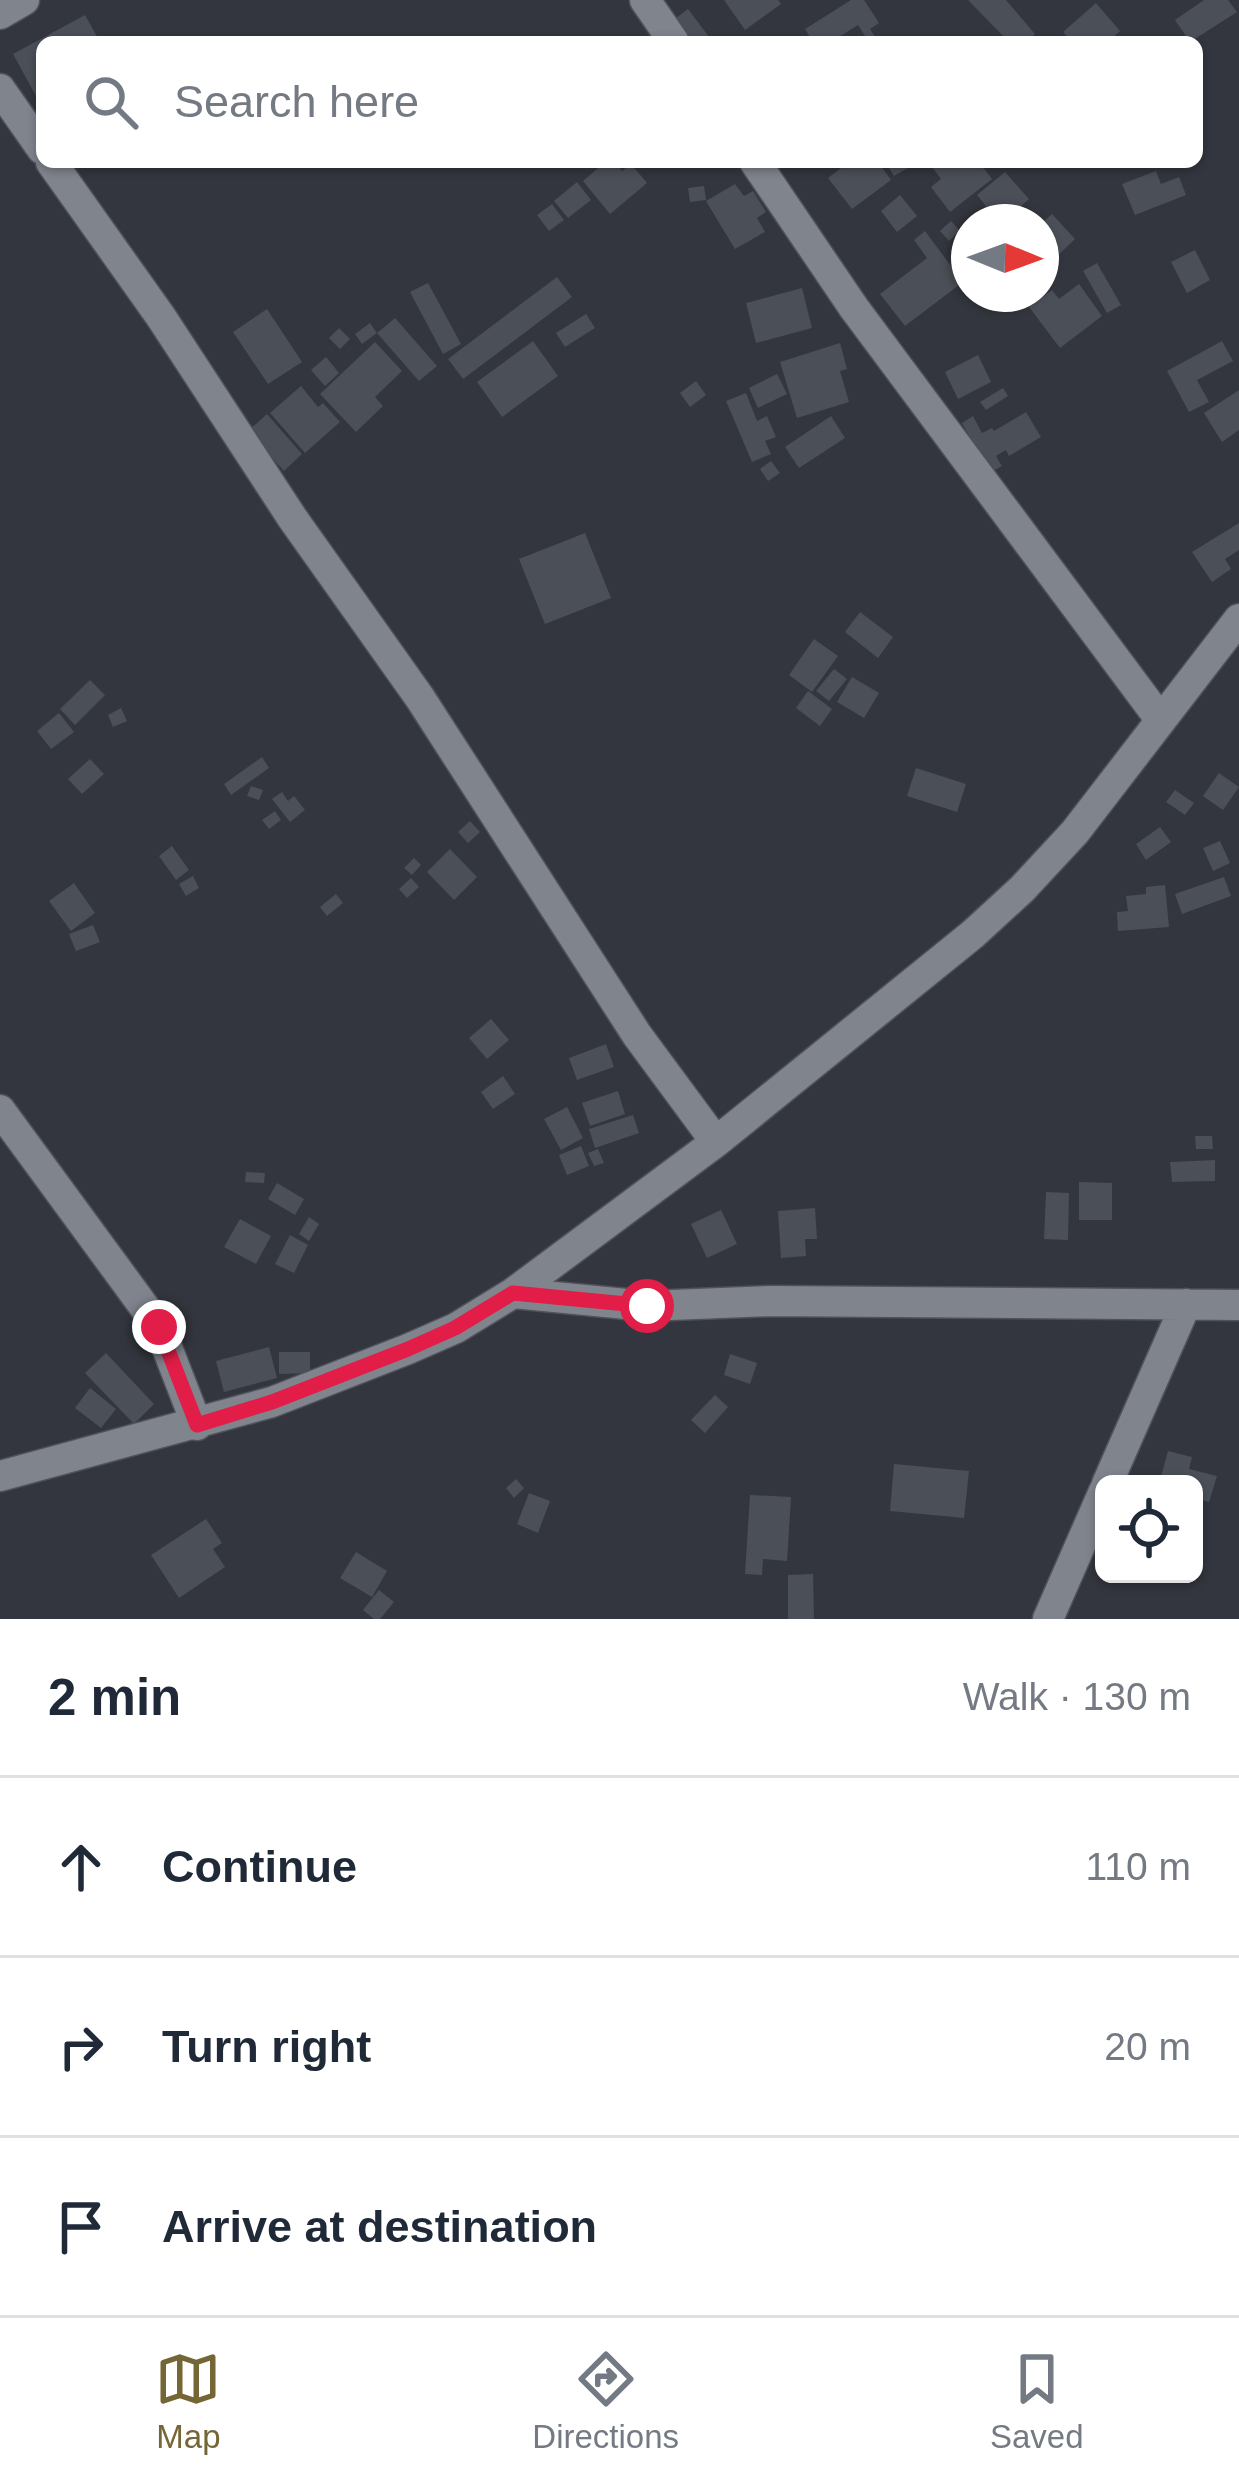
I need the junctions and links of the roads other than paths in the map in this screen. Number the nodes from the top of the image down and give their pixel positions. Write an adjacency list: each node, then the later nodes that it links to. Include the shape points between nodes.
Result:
1 (24, 0): 3 (street)
2 (645, 0): 4 (street)
3 (0, 14)
4 (670, 36)
5 (0, 89): 6 (street)
6 (36, 140)
7 (55, 168): 12 (street)
8 (759, 168): 10 (street)
9 (1239, 619): 10 (street)
10 (1160, 718): 12 (street, via 1022,889)
11 (0, 1110): 16 (street, via 159,1327)
12 (716, 1142): 13 (street)
13 (513, 1293): 14 (street, via 647,1306); 16 (street, via 408,1349)
14 (1186, 1304): 15 (street); 17 (street)
15 (1239, 1305)
16 (197, 1425): 18 (street)
17 (1112, 1475)
18 (0, 1477)
19 (1095, 1513): 20 (street)
20 (1048, 1619)

